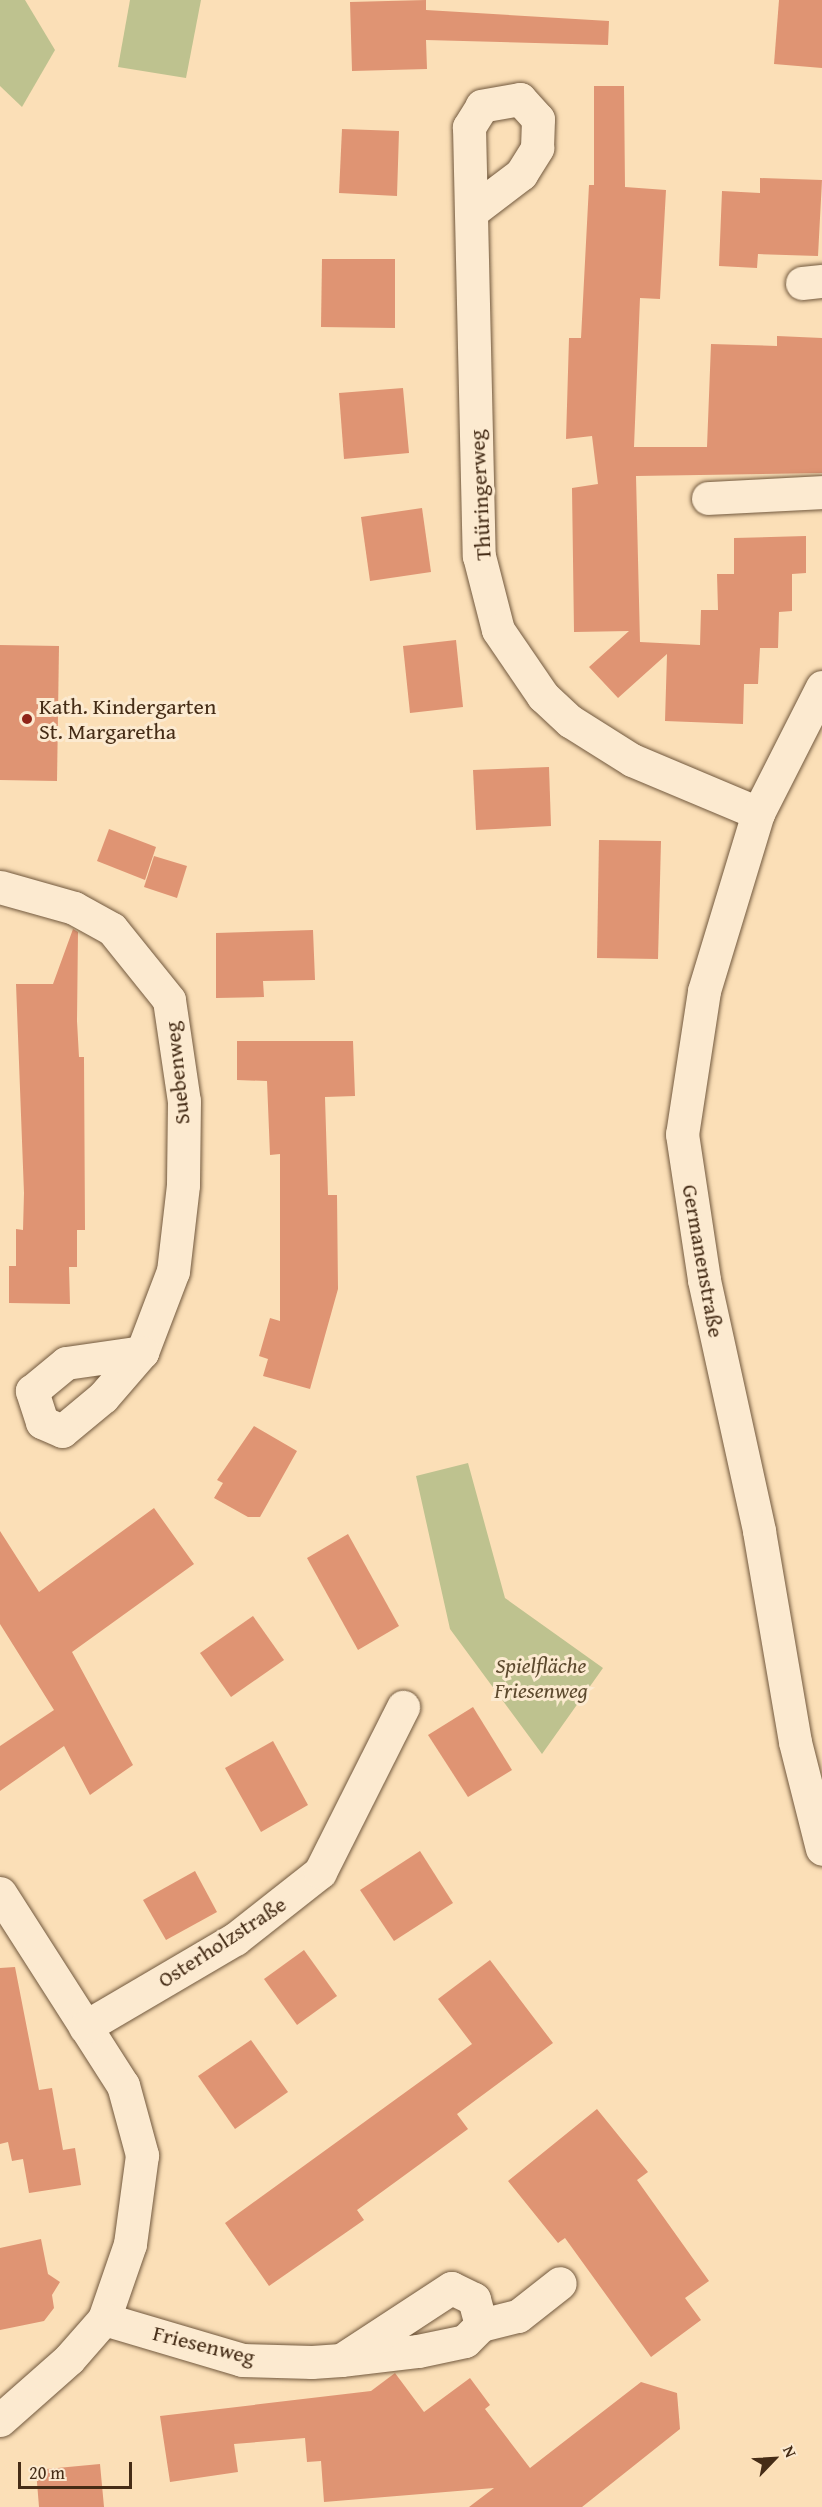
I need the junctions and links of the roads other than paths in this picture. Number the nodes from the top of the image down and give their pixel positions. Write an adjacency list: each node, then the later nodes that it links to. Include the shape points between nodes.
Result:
1 (471, 212): 5 (street, Thüringerweg, via 479,556 498,630 543,696 570,721 632,760)
2 (822, 492): 3 (street)
3 (708, 498)
4 (822, 687): 5 (street, Germanenstraße)
5 (758, 813): 9 (street, Germanenstraße, via 704,991 682,1134 704,1280 759,1531 795,1742)
6 (0, 887): 7 (street, Suebenweg, via 74,908 112,929 169,999 184,1101 183,1185 173,1271)
7 (142, 1352)
8 (403, 1707): 11 (street, Osterholzstraße, via 320,1872 235,1939)
9 (822, 1849)
10 (0, 1893): 11 (street)
11 (85, 2027): 13 (street, via 123,2085 142,2155 130,2244)
12 (560, 2283): 14 (street, via 518,2316)
13 (104, 2319): 15 (street, Friesenweg, via 242,2360); 16 (street, via 69,2359)
14 (481, 2325): 15 (street, Friesenweg, via 465,2342); 15 (street, via 474,2299 451,2288)
15 (341, 2360)
16 (0, 2420)

